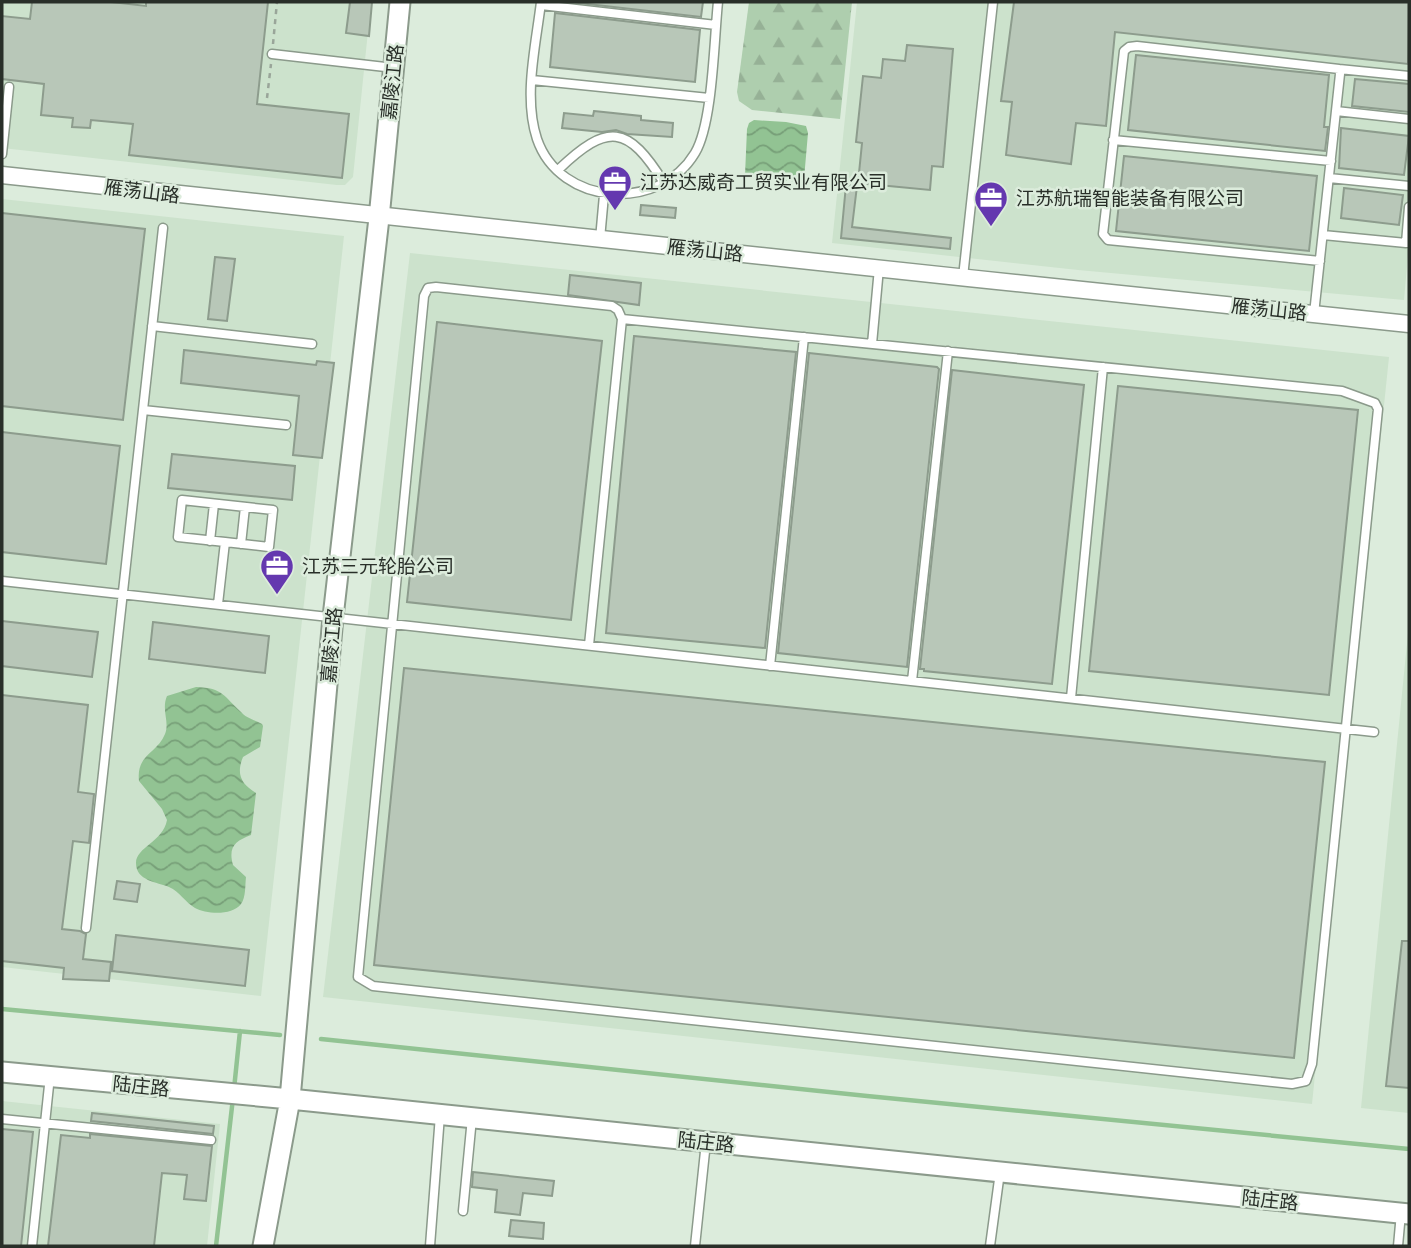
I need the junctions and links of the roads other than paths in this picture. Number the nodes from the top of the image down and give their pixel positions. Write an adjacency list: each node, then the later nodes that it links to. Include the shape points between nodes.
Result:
1 (400, 2): 7 (street, 嘉陵江路)
2 (718, 2): 5 (lane)
3 (993, 2): 31 (lane)
4 (541, 3): 5 (lane); 10 (lane)
5 (716, 25): 12 (lane)
6 (272, 54): 7 (lane)
7 (394, 68): 25 (street, 嘉陵江路)
8 (1339, 69): 9 (lane); 13 (lane); 15 (lane, via 1129,47 1122,56)
9 (1409, 76)
10 (532, 80): 12 (lane); 18 (lane, via 531,117 537,140)
11 (9, 87): 16 (lane)
12 (709, 98): 21 (lane, via 696,152 676,177)
13 (1336, 111): 14 (lane); 17 (lane)
14 (1409, 118)
15 (1113, 140): 17 (lane); 29 (lane, via 1103,234 1108,240)
16 (2, 154)
17 (1331, 161): 20 (lane)
18 (558, 170): 21 (lane, via 600,138 627,139 642,150); 23 (lane)
19 (2, 175): 25 (street, 雁荡山路)
20 (1329, 178): 22 (lane); 27 (lane)
21 (664, 183): 23 (lane, via 628,194)
22 (1409, 187)
23 (604, 195): 28 (lane)
24 (1409, 207): 27 (lane, via 1406,243)
25 (379, 218): 28 (street, 雁荡山路); 51 (street, 嘉陵江路)
26 (163, 229): 35 (lane)
27 (1322, 235): 29 (lane)
28 (600, 239): 30 (street, 雁荡山路)
29 (1320, 261): 32 (lane)
30 (879, 268): 31 (street, 雁荡山路); 38 (lane)
31 (963, 277): 32 (street, 雁荡山路)
32 (1314, 314): 34 (street, 雁荡山路)
33 (622, 319): 36 (lane); 52 (lane, via 612,306 428,288); 53 (lane)
34 (1409, 324)
35 (152, 326): 37 (lane); 41 (lane)
36 (804, 337): 38 (lane); 54 (lane)
37 (312, 344)
38 (872, 344): 39 (lane)
39 (948, 351): 40 (lane); 55 (lane)
40 (1103, 367): 56 (lane); 57 (lane, via 1342,391 1375,403 1378,409)
41 (143, 410): 42 (lane); 49 (lane)
42 (286, 425)
43 (214, 504): 44 (lane); 45 (lane); 45 (lane, via 183,500 178,537)
44 (245, 507): 47 (lane); 47 (lane, via 273,510 272,523 269,547)
45 (211, 541): 46 (lane)
46 (225, 542): 47 (lane); 50 (lane)
47 (241, 544)
48 (2, 581): 49 (lane)
49 (123, 594): 50 (lane); 59 (lane)
50 (218, 604): 51 (lane)
51 (333, 617): 52 (lane); 62 (street, 嘉陵江路)
52 (392, 623): 53 (lane); 57 (lane, via 357,968 364,982 387,988 1300,1084 1306,1082 1312,1064)
53 (589, 645): 54 (lane)
54 (770, 666): 55 (lane)
55 (912, 681): 56 (lane)
56 (1071, 698): 57 (lane)
57 (1346, 729): 58 (lane)
58 (1374, 732)
59 (86, 928)
60 (2, 1072): 61 (street, 陆庄路)
61 (50, 1076): 62 (street, 陆庄路); 66 (lane)
62 (290, 1099): 63 (street, 陆庄路); 73 (street, 嘉陵江路)
63 (440, 1115): 64 (street, 陆庄路); 74 (lane)
64 (472, 1118): 68 (street, 陆庄路); 70 (lane)
65 (2, 1119): 66 (lane)
66 (45, 1124): 67 (lane); 72 (lane)
67 (211, 1140)
68 (706, 1142): 69 (street, 陆庄路); 75 (lane)
69 (1000, 1172): 71 (street, 陆庄路); 76 (lane)
70 (463, 1211)
71 (1405, 1214): 77 (lane)
72 (32, 1246)
73 (263, 1246)
74 (430, 1246)
75 (695, 1246)
76 (990, 1246)
77 (1398, 1246)

